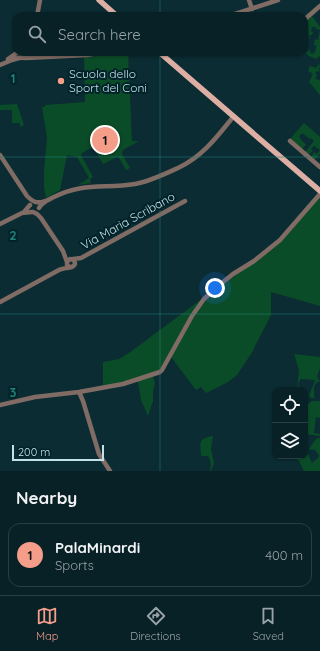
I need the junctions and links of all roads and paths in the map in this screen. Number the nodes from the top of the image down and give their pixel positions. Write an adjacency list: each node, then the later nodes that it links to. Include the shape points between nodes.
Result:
1 (41, 0): 7 (street)
2 (99, 0): 8 (main road)
3 (249, 0): 6 (street)
4 (278, 0): 6 (street)
5 (320, 6): 10 (street)
6 (252, 9): 9 (street)
7 (39, 12)
8 (112, 12)
9 (242, 12)
10 (308, 16)
11 (18, 56): 13 (street)
12 (164, 56): 14 (main road)
13 (0, 65)
14 (233, 117): 18 (main road); 20 (street, via 208,147 179,167 139,183 75,188)
15 (290, 141): 17 (street)
16 (0, 155): 19 (street)
17 (320, 167)
18 (320, 193): 31 (street, via 280,240 204,299 160,372 123,384)
19 (28, 196): 22 (street); 23 (street)
20 (46, 201): 22 (street); 24 (street)
21 (185, 201): 29 (street, Via Maria Scribano)
22 (36, 202): 23 (street); 24 (street)
23 (30, 205): 25 (street); 26 (street)
24 (39, 208): 25 (street, via 37,212); 27 (street)
25 (33, 212): 26 (street); 27 (street)
26 (22, 213): 28 (street)
27 (41, 218): 29 (street)
28 (0, 224)
29 (71, 262): 30 (street)
30 (0, 302)
31 (79, 392): 32 (street, via 35,397); 33 (street, via 99,454)
32 (0, 405)
33 (110, 471)

